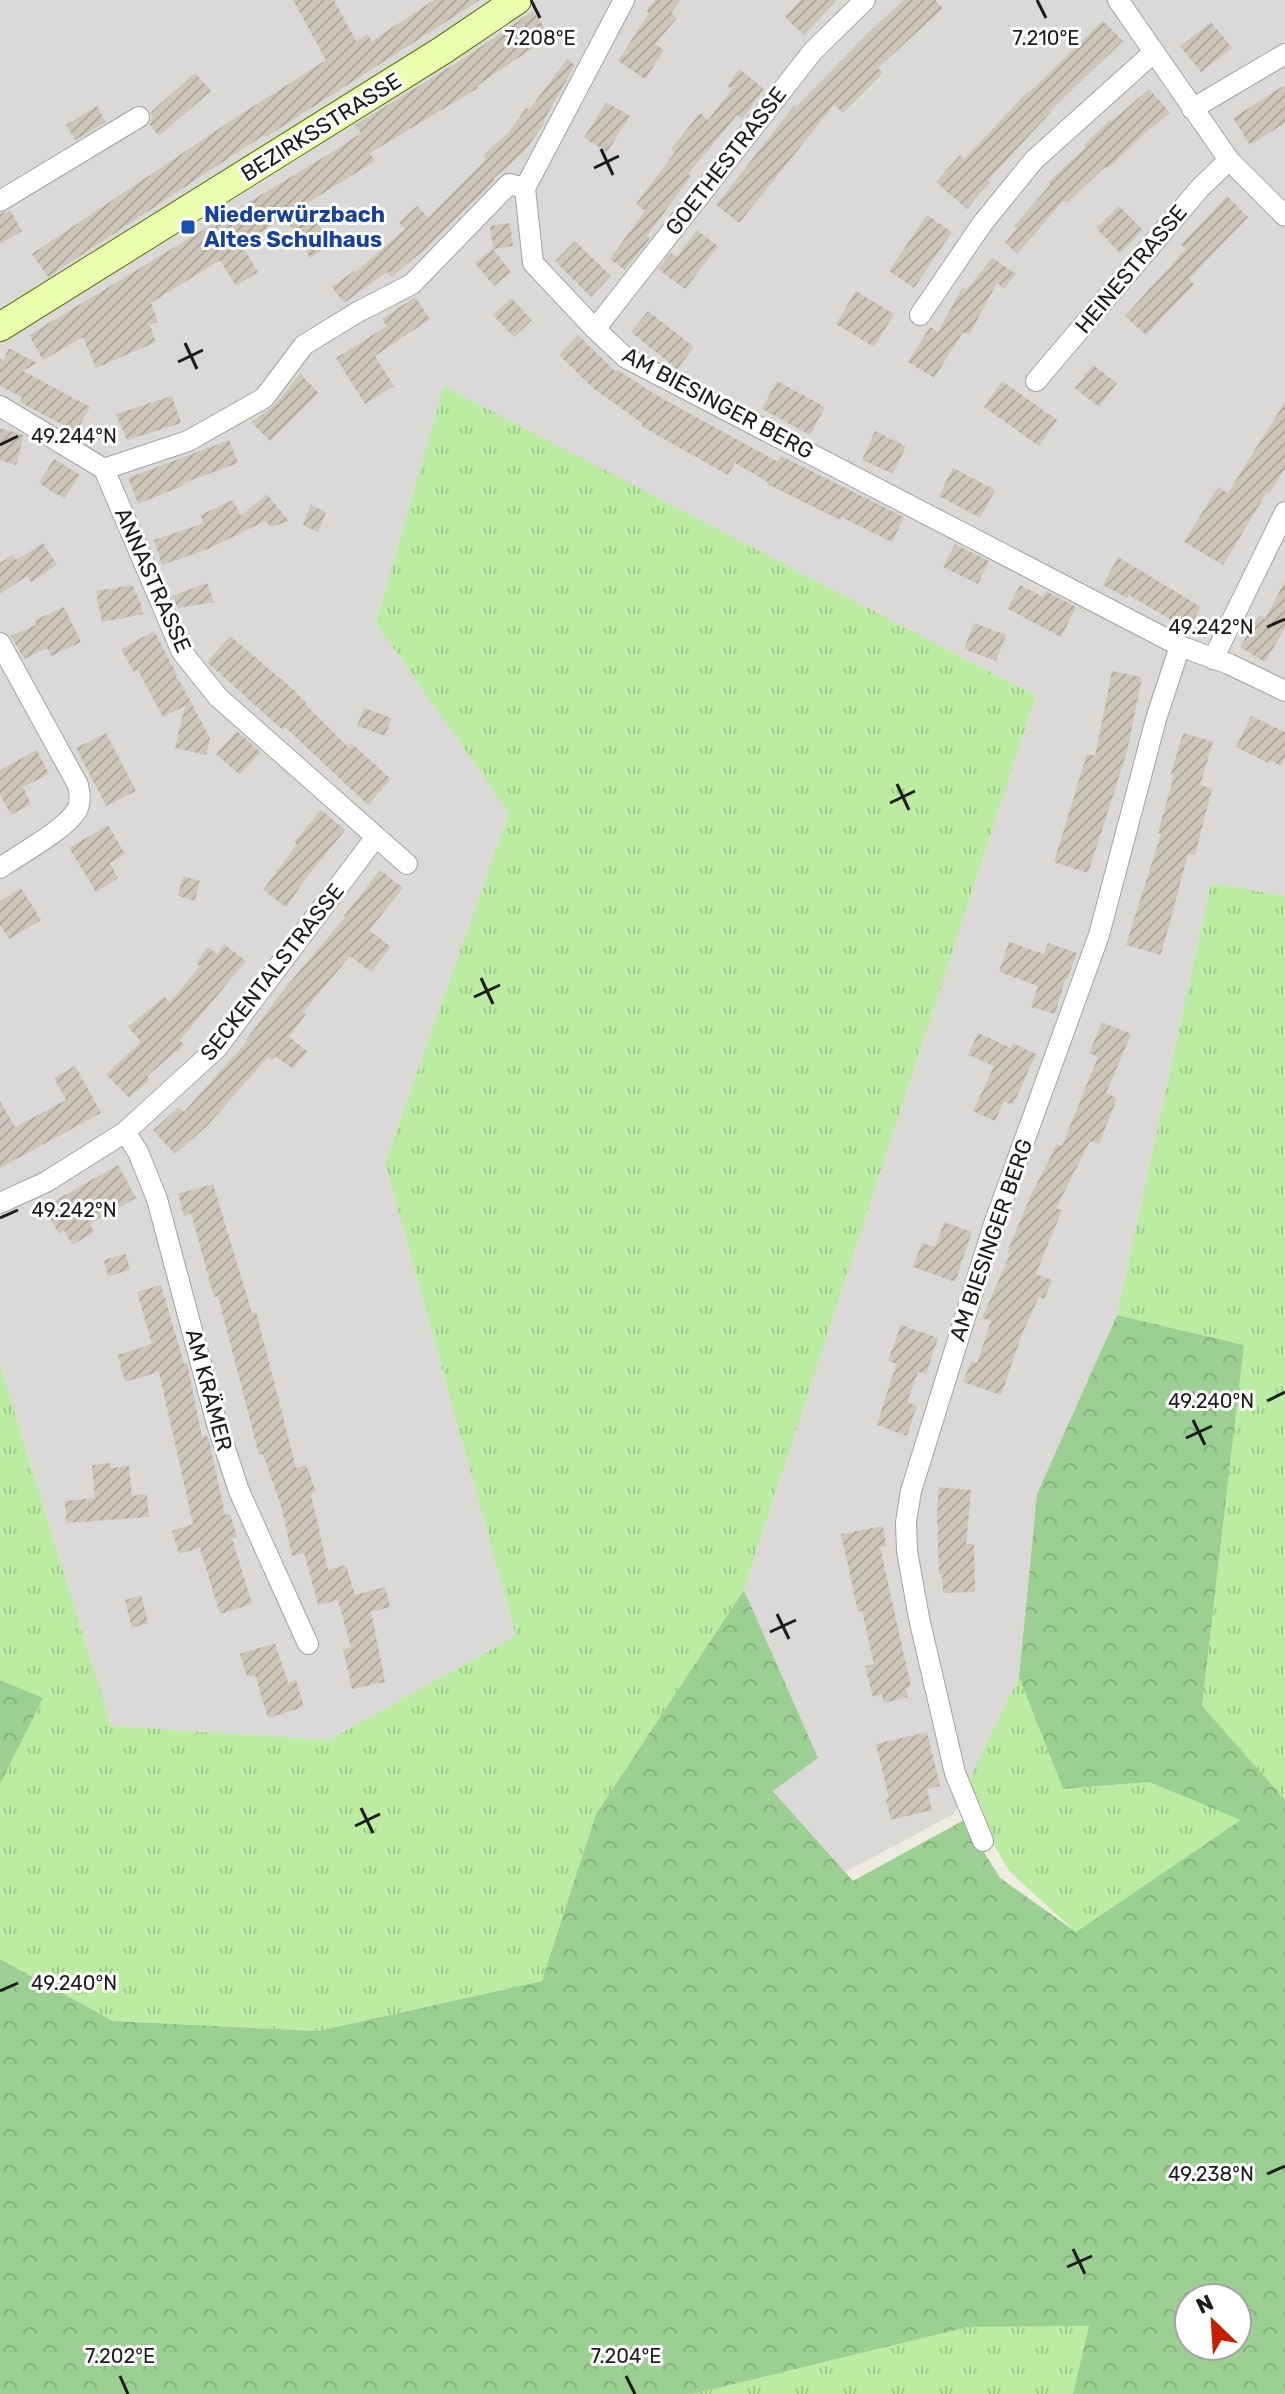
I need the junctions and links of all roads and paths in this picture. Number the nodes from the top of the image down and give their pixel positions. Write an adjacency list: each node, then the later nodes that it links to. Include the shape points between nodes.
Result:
1 (517, 0): 14 (main road, BEZIRKSSTRASSE)
2 (624, 0): 10 (street)
3 (865, 0): 15 (street, GOETHESTRASSE, via 813,51)
4 (1118, 0): 5 (street)
5 (1153, 53): 7 (street); 13 (street, via 1034,160)
6 (1285, 54): 7 (street)
7 (1192, 109): 9 (street)
8 (139, 117): 11 (street)
9 (1229, 160): 12 (street); 16 (street, HEINESTRASSE)
10 (525, 188): 15 (street, AM BIESINGER BERG, via 533,263); 18 (street, via 509,184 412,284 304,345 264,398 188,441)
11 (0, 201)
12 (1285, 216)
13 (920, 315)
14 (0, 327)
15 (595, 329): 21 (street, AM BIESINGER BERG, via 626,358)
16 (1036, 381)
17 (0, 406): 18 (street)
18 (104, 469): 24 (street, ANNASTRASSE, via 182,652 218,697)
19 (1285, 512): 22 (street)
20 (0, 643): 26 (street, via 81,797 77,810 58,828)
21 (1180, 646): 22 (street, AM BIESINGER BERG); 30 (street, AM BIESINGER BERG, via 1099,935 994,1224 911,1491 907,1551 919,1618 955,1773)
22 (1213, 659): 23 (street, AM BIESINGER BERG)
23 (1285, 691)
24 (375, 838): 25 (street, ANNASTRASSE); 27 (street, SECKENTALSTRASSE, via 217,1048)
25 (407, 864)
26 (0, 868)
27 (125, 1132): 28 (street, SECKENTALSTRASSE, via 46,1182); 29 (street, AM KRÄMER, via 157,1199 239,1491)
28 (0, 1203)
29 (308, 1644)
30 (983, 1841)

